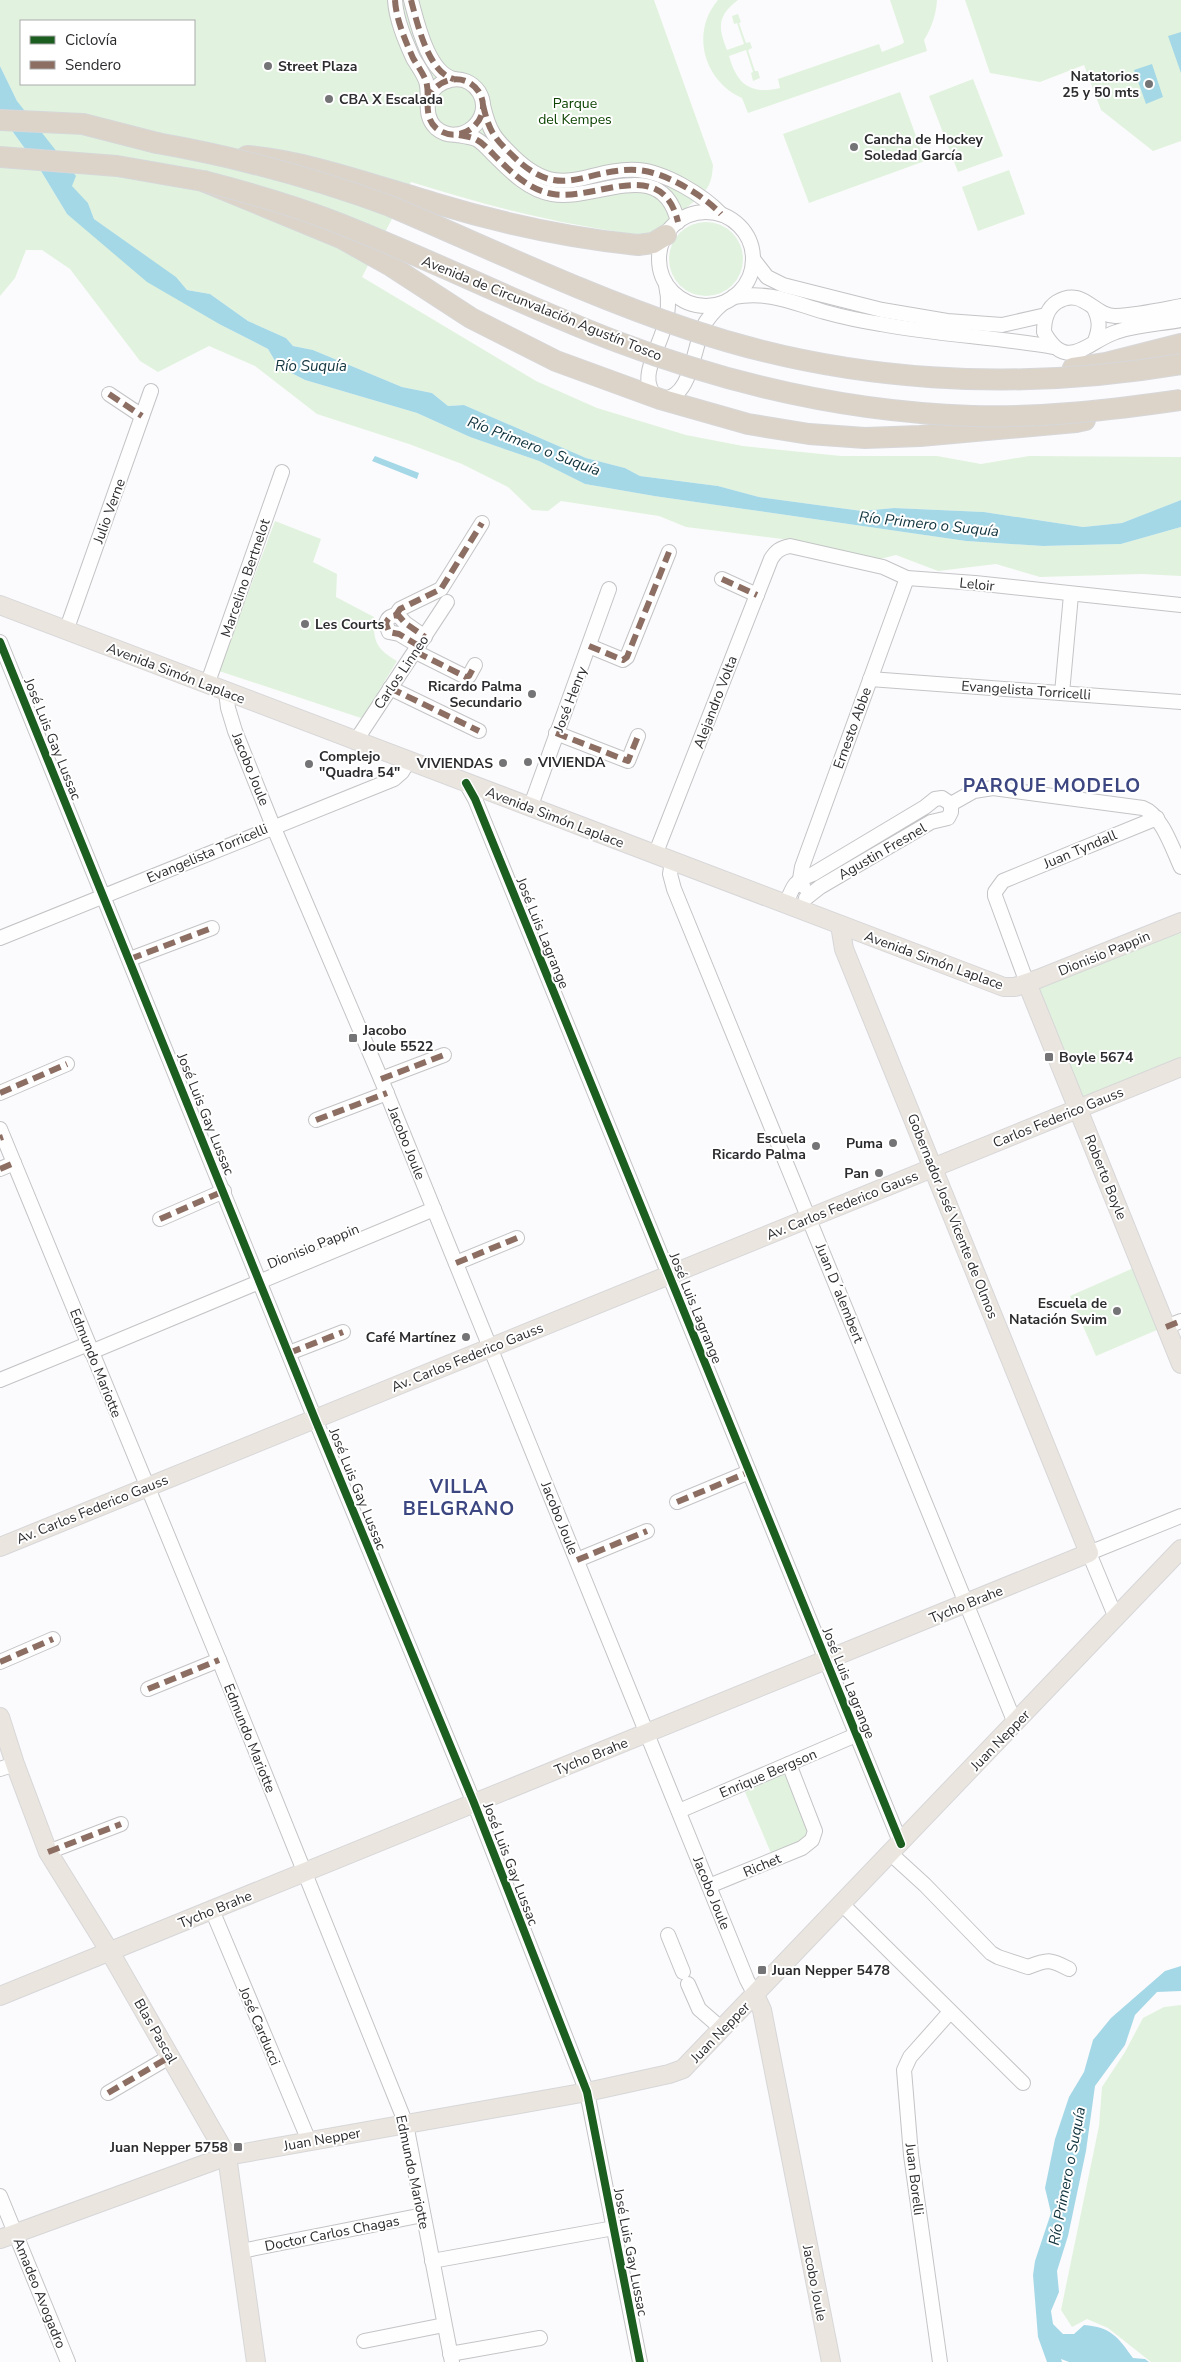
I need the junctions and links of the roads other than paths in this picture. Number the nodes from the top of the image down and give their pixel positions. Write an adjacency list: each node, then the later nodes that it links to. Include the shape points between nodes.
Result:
1 (395, 0): 4 (street, via 404,36 426,80)
2 (410, 0): 3 (street, via 435,64 446,76)
3 (454, 79): 4 (street, via 437,85); 5 (street, via 474,86)
4 (428, 99): 8 (street, via 428,114 435,127)
5 (483, 105): 8 (street, via 476,126); 15 (street, via 494,138 539,177 558,181 639,170 656,174 695,193)
6 (0, 120): 9 (highway, via 83,124)
7 (0, 130): 9 (highway, via 91,135)
8 (456, 135): 16 (street, via 477,140 513,174 547,193 571,194 632,184 658,191 674,208)
9 (157, 143): 10 (highway, bridge)
10 (213, 154): 16 (highway, bridge, via 280,159 485,218 574,236 653,243); 28 (highway, bridge, via 296,174 390,206 585,291 720,339 778,355 874,372)
11 (0, 157): 13 (highway, Avenida de Circunvalación Agustín Tosco, via 80,161)
12 (0, 167): 13 (highway)
13 (154, 172): 14 (highway, Avenida de Circunvalación Agustín Tosco)
14 (203, 182): 31 (highway, bridge, via 341,238 494,331 548,357); 33 (highway, Avenida de Circunvalación Agustín Tosco, bridge, via 330,220 617,342 766,389 862,407 950,415 1038,415)
15 (721, 214): 16 (street, via 704,212 689,216); 17 (street, via 741,228 748,238)
16 (672, 228): 18 (street, via 659,257)
17 (753, 259): 19 (street, via 745,285); 22 (street, via 767,277 783,284 882,310 947,321 1002,325)
18 (665, 282): 19 (street, via 676,296 689,303 711,306); 31 (street, via 668,308 664,331 648,376 649,388)
19 (729, 298): 26 (street, via 766,294 878,324 940,334 1006,338); 31 (street, via 703,328 683,388 675,396)
20 (1181, 306): 21 (street, via 1114,317)
21 (1094, 308): 22 (street, via 1085,300 1068,298 1052,305); 24 (street, via 1100,330)
22 (1046, 315): 26 (street, via 1044,332)
23 (1181, 320): 24 (street, via 1115,332)
24 (1095, 341): 26 (street, via 1076,353)
25 (1181, 344): 28 (highway, bridge, via 1106,363)
26 (1054, 347)
27 (1181, 364): 28 (highway, bridge, via 1093,376)
28 (1008, 380)
29 (152, 390): 34 (street, Julio Verne)
30 (109, 394): 34 (street)
31 (660, 399): 33 (highway, bridge, via 734,420 809,434 856,438 1076,422)
32 (1177, 401): 33 (highway, Avenida de Circunvalación Agustín Tosco, bridge)
33 (1120, 409)
34 (142, 416): 47 (street, Julio Verne)
35 (282, 472): 53 (street, Marcelino Bertnelot)
36 (482, 523): 49 (street, via 441,589 400,609 388,619 387,630)
37 (777, 550): 39 (street, Leloir, via 790,546 883,567); 42 (street, Alejandro Volta)
38 (669, 552): 50 (street, via 627,657 623,660)
39 (907, 578): 43 (street, Leloir); 52 (street, Ernesto Abbe)
40 (722, 579): 42 (street)
41 (609, 589): 50 (street, José Henry)
42 (756, 595): 70 (street, Alejandro Volta)
43 (1071, 595): 46 (street, Leloir); 56 (street)
44 (446, 602): 49 (street, Carlos Linneo)
45 (0, 605): 47 (main road, Avenida Simón Laplace)
46 (1181, 605)
47 (66, 631): 53 (main road, Avenida Simón Laplace)
48 (0, 642): 75 (street, José Luis Gay Lussac)
49 (420, 645): 51 (street, via 466,677); 54 (street, Carlos Linneo)
50 (589, 646): 59 (street, José Henry)
51 (475, 665)
52 (870, 679): 56 (street, Evangelista Torricelli); 73 (street, Ernesto Abbe)
53 (207, 684): 55 (main road, Avenida Simón Laplace)
54 (390, 688): 58 (street); 61 (street, Carlos Linneo)
55 (226, 692): 61 (main road, Avenida Simón Laplace); 68 (street, Jacobo Joule, via 235,731)
56 (1062, 693): 57 (street, Evangelista Torricelli)
57 (1181, 702)
58 (479, 731)
59 (556, 733): 60 (street, via 628,760); 66 (street, José Henry)
60 (638, 736)
61 (356, 742): 62 (main road, Avenida Simón Laplace)
62 (408, 762): 63 (main road, Avenida Simón Laplace); 68 (street, Evangelista Torricelli, via 394,779)
63 (466, 783): 66 (main road, Avenida Simón Laplace); 102 (street, José Luis Lagrange)
64 (950, 804): 65 (street, Agustin Fresnel, via 974,791 993,788); 73 (street, Agustin Fresnel, via 942,798 935,799 925,808); 77 (street, Agustin Fresnel, via 948,818 932,822 820,887)
65 (1132, 807): 67 (street, Agustin Fresnel, via 1147,810); 69 (street, via 1140,815)
66 (530, 808): 70 (main road, Avenida Simón Laplace)
67 (1157, 818): 69 (street, Juan Tyndall); 72 (street)
68 (273, 826): 75 (street, Evangelista Torricelli); 87 (street, Jacobo Joule)
69 (1134, 826): 74 (street, Juan Tyndall)
70 (655, 855): 71 (main road, Avenida Simón Laplace)
71 (672, 861): 76 (main road, Avenida Simón Laplace); 98 (street, Juan D´alembert, via 670,874 674,889)
72 (1181, 867)
73 (800, 879): 76 (street, Ernesto Abbe); 77 (street)
74 (1003, 881): 83 (street, Roberto Boyle, via 995,896)
75 (104, 896): 81 (street, Evangelista Torricelli); 82 (street, José Luis Gay Lussac)
76 (786, 904): 77 (main road, Avenida Simón Laplace)
77 (805, 905): 79 (main road, Avenida Simón Laplace)
78 (1181, 922): 83 (main road, Dionisio Pappin)
79 (840, 925): 83 (main road, Avenida Simón Laplace, via 1000,986 1015,987); 94 (main road, Gobernador José Vicente de Olmos, via 844,949)
80 (212, 928): 82 (street)
81 (0, 938)
82 (130, 959): 96 (street, José Luis Gay Lussac)
83 (1027, 983): 90 (main road, Roberto Boyle)
84 (444, 1055): 87 (street)
85 (67, 1064): 88 (street)
86 (1181, 1066): 90 (main road, Carlos Federico Gauss)
87 (382, 1079): 89 (street, Jacobo Joule)
88 (0, 1093)
89 (387, 1093): 91 (street); 97 (street, Jacobo Joule)
90 (1079, 1109): 94 (main road, Carlos Federico Gauss); 104 (main road, Roberto Boyle)
91 (316, 1120)
92 (1, 1134): 93 (street, Edmundo Mariotte)
93 (14, 1163): 95 (street); 106 (street, Edmundo Mariotte)
94 (934, 1168): 98 (main road, Av. Carlos Federico Gauss); 119 (main road, Gobernador José Vicente de Olmos)
95 (0, 1169)
96 (224, 1191): 99 (street); 103 (street, José Luis Gay Lussac)
97 (434, 1210): 101 (street, Jacobo Joule); 103 (street, Dionisio Pappin)
98 (809, 1218): 102 (main road, Av. Carlos Federico Gauss); 121 (street, Juan D´alembert)
99 (160, 1219)
100 (517, 1238): 101 (street)
101 (456, 1263): 107 (street, Jacobo Joule)
102 (669, 1275): 107 (main road, Av. Carlos Federico Gauss); 112 (street, José Luis Lagrange)
103 (260, 1282): 106 (street, Dionisio Pappin); 108 (street, José Luis Gay Lussac)
104 (1173, 1324): 109 (main road, Roberto Boyle)
105 (343, 1332): 108 (street)
106 (89, 1348): 110 (street, Dionisio Pappin); 113 (street, Edmundo Mariotte)
107 (490, 1348): 111 (main road, Av. Carlos Federico Gauss); 120 (street, Jacobo Joule)
108 (289, 1353): 111 (street, José Luis Gay Lussac)
109 (1181, 1364)
110 (0, 1380)
111 (315, 1419): 113 (main road, Av. Carlos Federico Gauss); 134 (street, José Luis Gay Lussac)
112 (750, 1472): 114 (street); 125 (street, José Luis Lagrange)
113 (146, 1487): 117 (main road, Av. Carlos Federico Gauss); 124 (street, Edmundo Mariotte)
114 (677, 1502)
115 (1181, 1516): 119 (street, Tycho Brahe)
116 (647, 1532): 120 (street)
117 (0, 1547)
118 (1181, 1549): 122 (main road, Juan Nepper)
119 (1090, 1553): 121 (main road, Tycho Brahe); 122 (street, Gobernador José Vicente de Olmos)
120 (577, 1560): 130 (street, Jacobo Joule)
121 (966, 1603): 125 (main road, Tycho Brahe); 129 (street, Juan D´alembert)
122 (1116, 1618): 129 (main road, Juan Nepper)
123 (53, 1639): 126 (street)
124 (219, 1660): 127 (street); 139 (street, Edmundo Mariotte)
125 (826, 1661): 130 (main road, Tycho Brahe); 131 (street, José Luis Lagrange)
126 (0, 1662)
127 (148, 1689)
128 (0, 1717): 133 (main road, Blas Pascal)
129 (1015, 1723): 137 (main road, Juan Nepper)
130 (647, 1733): 134 (main road, Tycho Brahe); 135 (street, Jacobo Joule)
131 (856, 1735): 132 (street, Enrique Bergson); 137 (street, José Luis Lagrange)
132 (789, 1764): 135 (street, Enrique Bergson); 140 (street, Richet, via 816,1831 812,1840 802,1848)
133 (7, 1766): 138 (main road, Blas Pascal)
134 (474, 1804): 139 (main road, Tycho Brahe); 152 (street, José Luis Gay Lussac)
135 (679, 1811): 140 (street, Jacobo Joule)
136 (120, 1824): 138 (street)
137 (896, 1849): 141 (main road, Juan Nepper); 145 (street, via 998,1957 1028,1967 1050,1960)
138 (48, 1852): 144 (main road, Blas Pascal)
139 (305, 1873): 142 (main road, Tycho Brahe); 154 (street, Edmundo Mariotte)
140 (709, 1886): 146 (street, Jacobo Joule)
141 (842, 1904): 146 (main road, Juan Nepper); 148 (street)
142 (212, 1910): 144 (main road, Tycho Brahe); 155 (street, José Carducci)
143 (668, 1935): 149 (street, via 699,2008)
144 (110, 1952): 147 (main road, Tycho Brahe); 150 (main road, Blas Pascal)
145 (1069, 1969)
146 (755, 1995): 149 (main road, Juan Nepper); 170 (main road, Jacobo Joule, via 762,2010)
147 (0, 1996)
148 (950, 2012): 151 (street); 171 (street, Juan Borelli, via 910,2057 904,2070)
149 (722, 2029): 152 (main road, Juan Nepper, via 690,2063 676,2072)
150 (170, 2056): 153 (street); 156 (main road, Blas Pascal)
151 (1023, 2083)
152 (586, 2092): 154 (main road, Juan Nepper); 159 (street, José Luis Gay Lussac)
153 (108, 2093)
154 (406, 2124): 155 (main road, Juan Nepper); 158 (street, Edmundo Mariotte)
155 (309, 2141): 156 (main road, Juan Nepper)
156 (228, 2156): 160 (main road, Juan Nepper); 161 (main road, Blas Pascal)
157 (0, 2196): 160 (street, Amadeo Avogadro)
158 (423, 2215): 161 (street, Doctor Carlos Chagas); 162 (street, Edmundo Mariotte)
159 (614, 2228): 162 (street); 169 (street, José Luis Gay Lussac)
160 (8, 2236): 167 (street, Amadeo Avogadro)
161 (241, 2251): 168 (main road, Blas Pascal)
162 (432, 2261): 163 (street, Edmundo Mariotte)
163 (444, 2325): 165 (street); 166 (street, Edmundo Mariotte)
164 (540, 2338): 166 (street)
165 (364, 2341)
166 (451, 2358)
167 (68, 2362)
168 (256, 2362)
169 (640, 2362)
170 (831, 2362)
171 (940, 2362)

